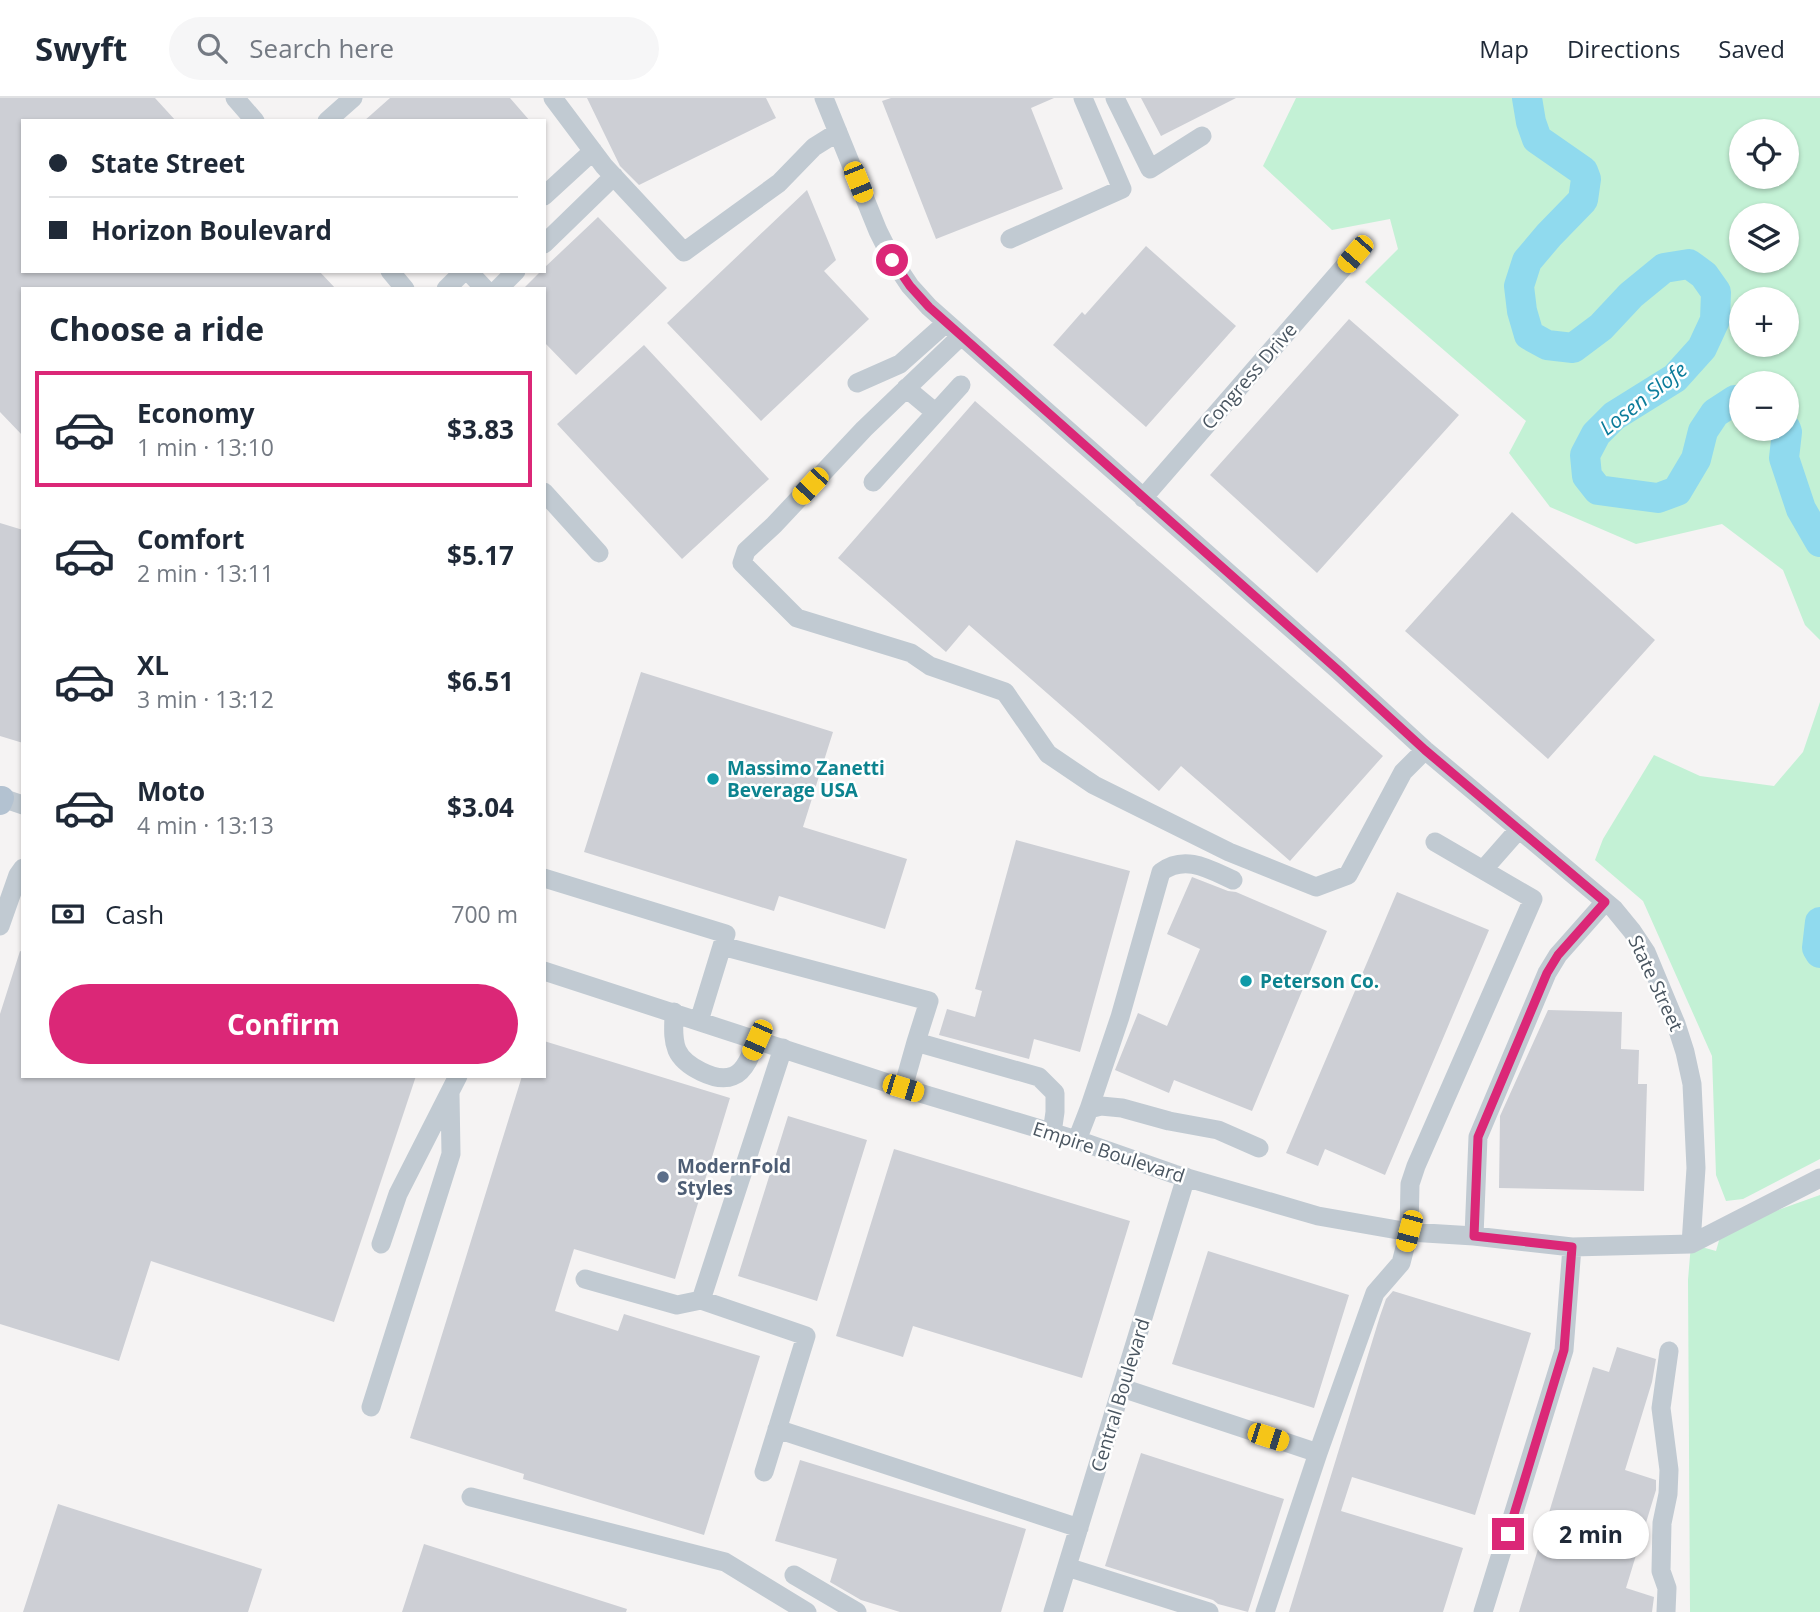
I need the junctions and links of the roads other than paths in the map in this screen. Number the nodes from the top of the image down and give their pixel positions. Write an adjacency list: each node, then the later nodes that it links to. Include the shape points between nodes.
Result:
1 (234, 98): 7 (street)
2 (353, 98): 8 (street)
3 (554, 98): 11 (street)
4 (824, 98): 9 (street, State Street)
5 (1083, 98): 14 (street, via 1122,189)
6 (1115, 98): 10 (street, via 1150,169)
7 (253, 119)
8 (329, 119)
9 (838, 132): 12 (street, via 814,147 779,183 684,252); 25 (street, State Street, via 892,260)
10 (1202, 136)
11 (593, 151): 12 (street); 13 (street)
12 (614, 176): 15 (street)
13 (546, 194)
14 (1010, 239)
15 (546, 242)
16 (1355, 254): 33 (street, Congress Drive)
17 (392, 273): 21 (street)
18 (464, 273): 22 (street)
19 (468, 273): 23 (street)
20 (514, 273): 24 (street)
21 (403, 287)
22 (448, 287)
23 (483, 287)
24 (500, 287)
25 (946, 323): 26 (street, State Street); 27 (street, via 900,364)
26 (961, 336): 29 (street); 33 (street, State Street)
27 (857, 383)
28 (961, 386): 30 (street)
29 (906, 388): 30 (street); 35 (street, via 746,551 742,563 797,618 911,653 930,666 1005,692 1048,754 1094,785 1229,852 1316,887 1348,875 1404,772)
30 (936, 413): 31 (street)
31 (873, 482)
32 (546, 494): 34 (street)
33 (1143, 498): 35 (street, State Street)
34 (599, 553)
35 (1425, 750): 36 (street, State Street)
36 (1519, 829): 38 (street); 42 (street, State Street)
37 (1435, 842): 38 (street)
38 (1483, 870): 59 (street, via 1533,899 1416,1166 1410,1184)
39 (21, 871): 43 (street)
40 (546, 879): 44 (street, via 726,934)
41 (1233, 880): 53 (street, via 1190,863 1161,872)
42 (1605, 902): 60 (street, via 1547,973 1478,1137); 62 (street, State Street, via 1646,953 1685,1052 1692,1084 1696,1168)
43 (0, 926)
44 (722, 946): 47 (street); 49 (street, via 929,1001)
45 (546, 972): 46 (street, Empire Boulevard)
46 (674, 1012): 47 (street, Empire Boulevard); 48 (street, via 678,1053 717,1078 733,1077 741,1070)
47 (699, 1021): 48 (street, Empire Boulevard)
48 (757, 1040): 50 (street, Empire Boulevard)
49 (916, 1042): 52 (street); 54 (street, via 1040,1077 1055,1093)
50 (783, 1048): 52 (street, Empire Boulevard); 65 (street)
51 (454, 1085): 61 (street, via 398,1194); 68 (street, via 451,1154)
52 (903, 1088): 54 (street, Empire Boulevard)
53 (1089, 1108): 55 (street); 56 (street, via 1122,1108 1218,1130)
54 (1052, 1133): 55 (street, Empire Boulevard)
55 (1077, 1140): 57 (street, Empire Boulevard)
56 (1259, 1147)
57 (1186, 1177): 59 (street, Empire Boulevard, via 1318,1216); 67 (street, Central Boulevard)
58 (1820, 1178): 62 (street)
59 (1409, 1231): 60 (street, Empire Boulevard); 70 (street, via 1401,1263 1375,1293)
60 (1474, 1236): 63 (street, Empire Boulevard)
61 (381, 1244)
62 (1691, 1244): 63 (street, Empire Boulevard)
63 (1572, 1247): 81 (street, via 1564,1350)
64 (585, 1279): 65 (street, via 677,1305)
65 (701, 1300): 69 (street, via 806,1336)
66 (1670, 1351): 82 (street, via 1661,1408 1669,1470 1662,1523)
67 (1122, 1388): 70 (street); 73 (street, Central Boulevard)
68 (371, 1407)
69 (777, 1429): 71 (street); 73 (street)
70 (1318, 1453): 80 (street)
71 (764, 1472)
72 (471, 1497): 76 (street, via 725,1562)
73 (1079, 1528): 74 (street, Central Boulevard)
74 (1067, 1567): 78 (street, Central Boulevard); 79 (street)
75 (794, 1575): 77 (street)
76 (807, 1612)
77 (857, 1612)
78 (1053, 1612)
79 (1209, 1612)
80 (1265, 1612)
81 (1483, 1612)
82 (1666, 1612)

